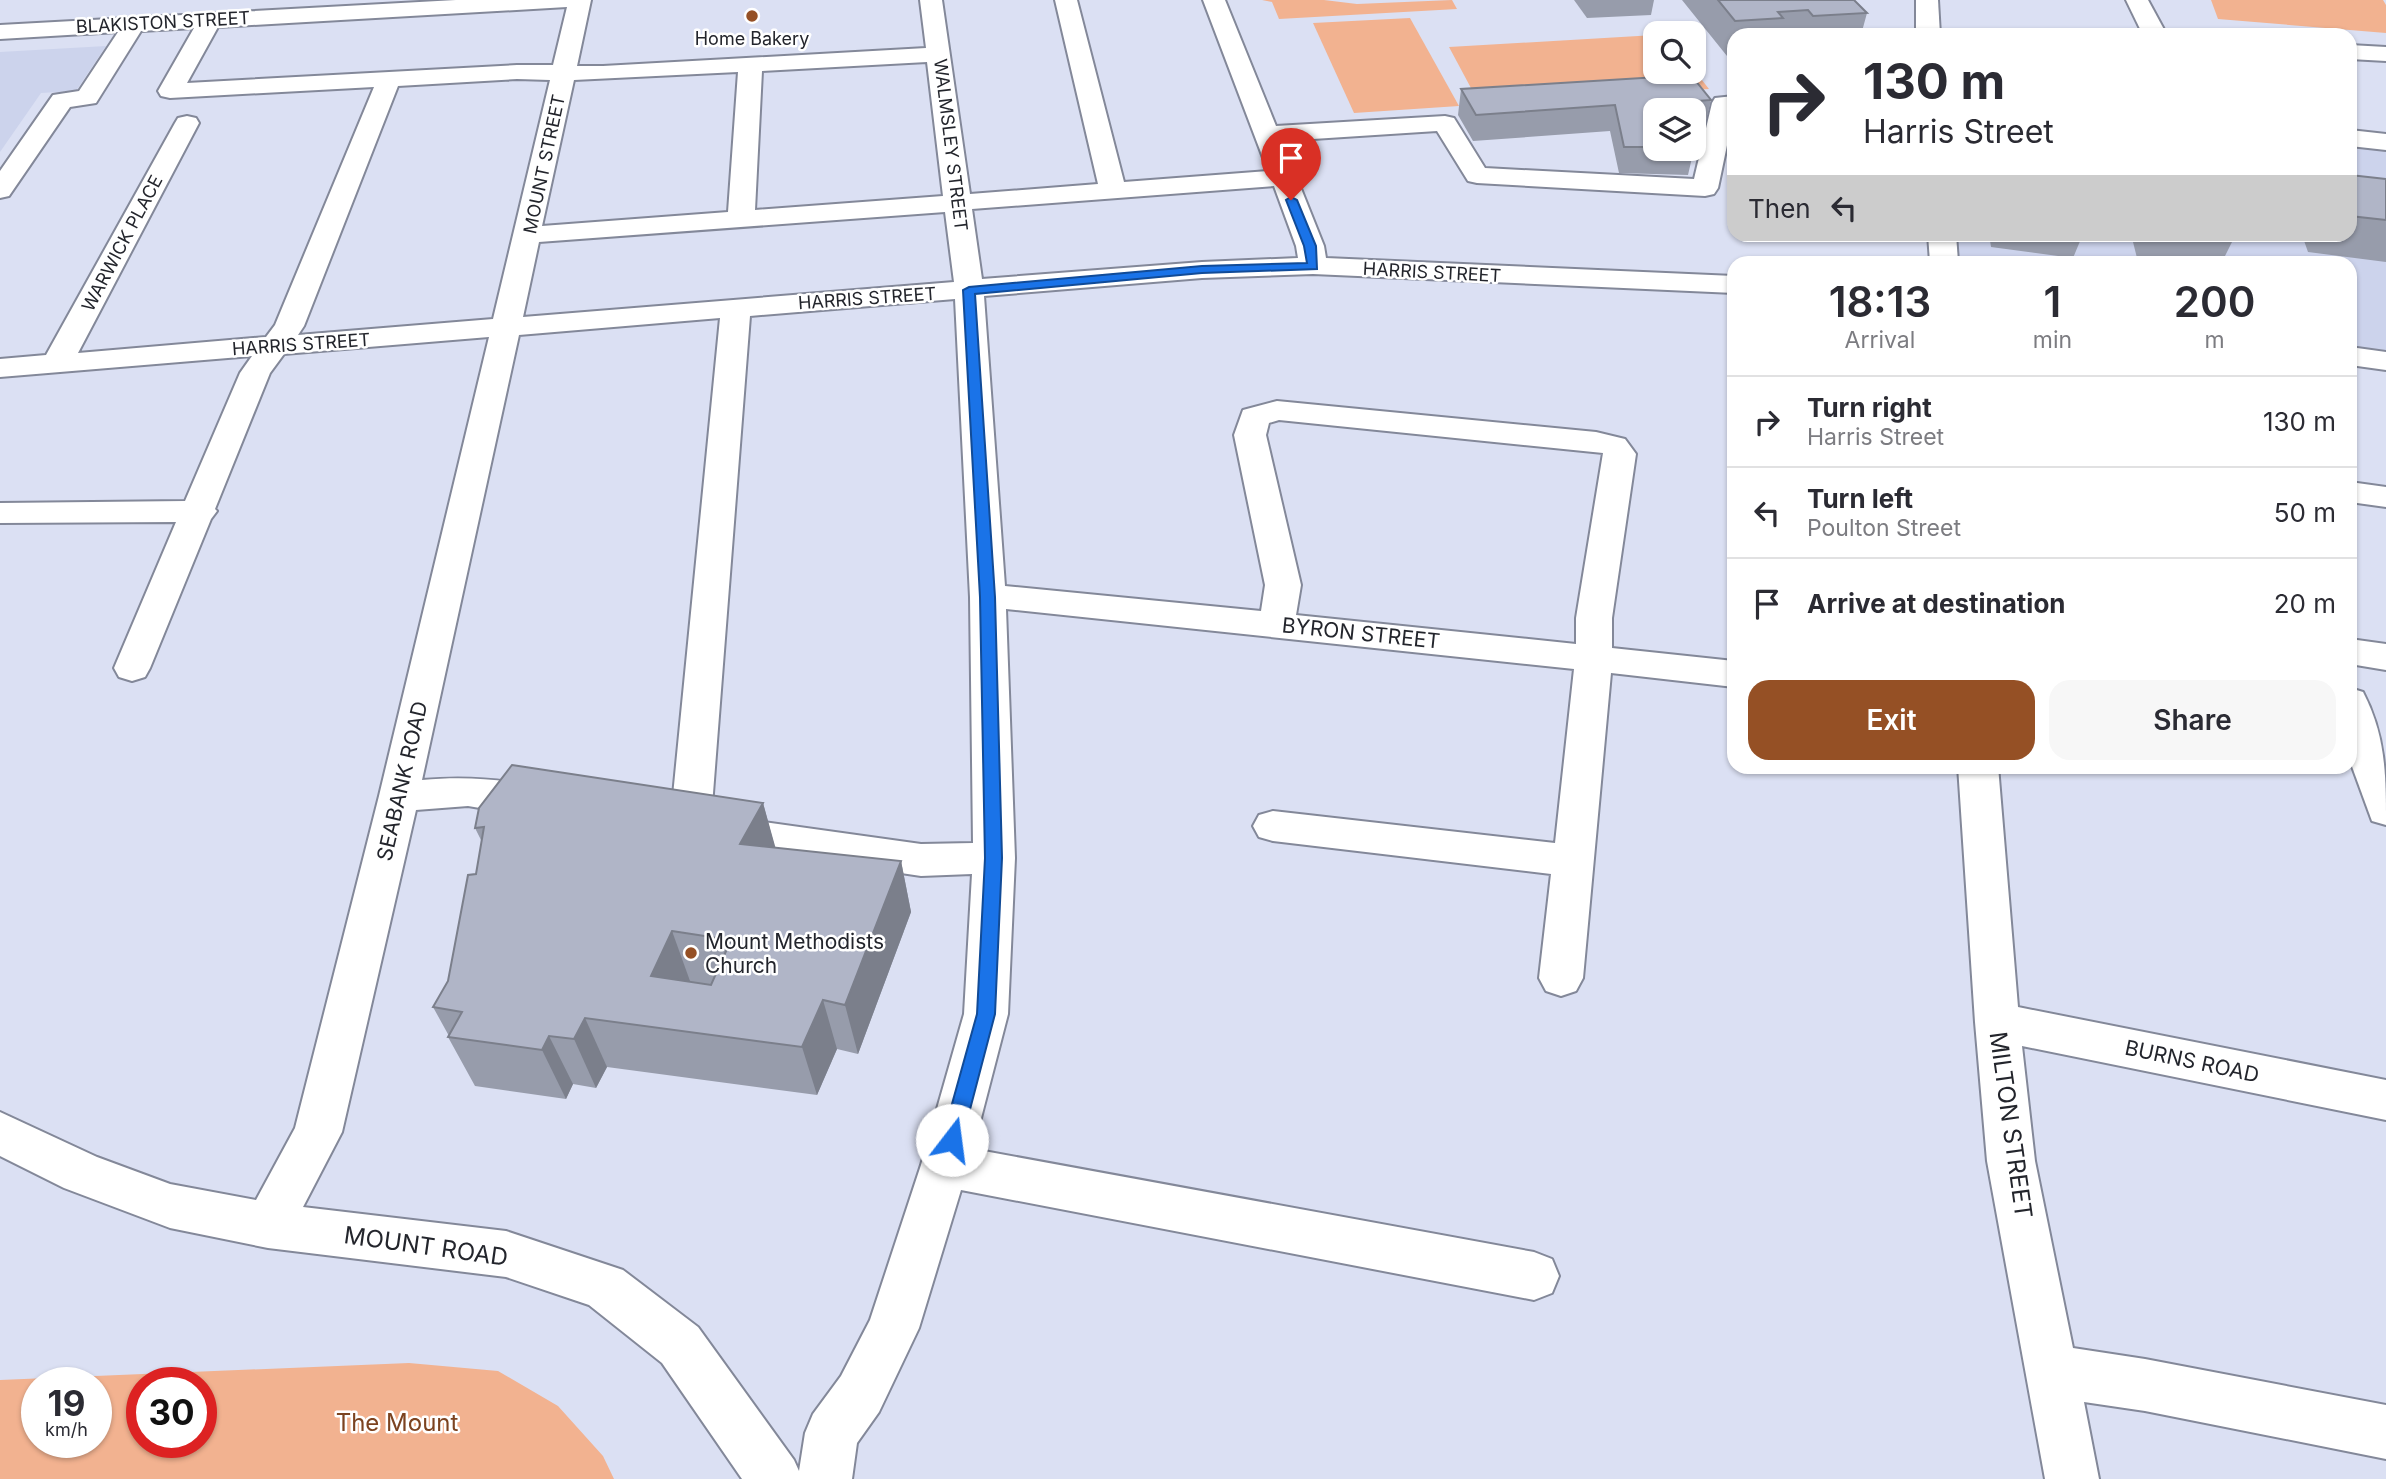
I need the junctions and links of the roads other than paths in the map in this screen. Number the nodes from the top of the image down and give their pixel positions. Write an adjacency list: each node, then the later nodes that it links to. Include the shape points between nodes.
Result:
1 (184, 0): 10 (street)
2 (579, 0): 8 (street, BLAKISTON STREET); 19 (street, MOUNT STREET)
3 (932, 0): 16 (street, WALMSLEY STREET)
4 (1066, 0): 28 (street)
5 (1213, 0): 23 (street)
6 (1927, 0): 12 (street)
7 (2137, 0): 13 (street)
8 (415, 4): 9 (street, BLAKISTON STREET)
9 (211, 19): 10 (street, BLAKISTON STREET); 20 (street, via 170,92)
10 (170, 21): 11 (street, BLAKISTON STREET)
11 (135, 23): 14 (street, BLAKISTON STREET); 27 (street, via 87,98 62,100)
12 (1928, 28)
13 (2151, 28)
14 (0, 32)
15 (2357, 52): 17 (street)
16 (939, 54): 18 (street); 29 (street, WALMSLEY STREET)
17 (2386, 54)
18 (750, 66): 19 (street); 30 (street)
19 (564, 73): 20 (street); 31 (street, MOUNT STREET)
20 (389, 79): 37 (street, via 289,326)
21 (1727, 103): 23 (street, via 1705,188 1477,175 1445,122)
22 (187, 123): 40 (street, WARWICK PLACE)
23 (1265, 134): 26 (street)
24 (2357, 139): 25 (street)
25 (2386, 142)
26 (1282, 178): 28 (street); 32 (street, via 1310,246)
27 (0, 190)
28 (1113, 191): 29 (street)
29 (958, 202): 30 (street); 34 (street, WALMSLEY STREET)
30 (741, 219): 31 (street)
31 (529, 235): 36 (street, MOUNT STREET)
32 (1313, 266): 33 (street, HARRIS STREET); 34 (street, HARRIS STREET, via 1202,270)
33 (1727, 285)
34 (969, 290): 35 (street, HARRIS STREET); 46 (street, WALMSLEY STREET)
35 (736, 308): 36 (street, HARRIS STREET); 59 (street)
36 (507, 328): 37 (street, HARRIS STREET); 55 (street, SEABANK ROAD)
37 (275, 346): 40 (street, HARRIS STREET); 44 (street, via 254,373)
38 (2357, 357): 39 (street)
39 (2386, 361)
40 (57, 363): 41 (street, HARRIS STREET)
41 (0, 368)
42 (2357, 493): 43 (street)
43 (2386, 497)
44 (200, 511): 45 (street); 51 (street)
45 (0, 513)
46 (988, 597): 47 (street, BYRON STREET); 61 (street, WALMSLEY STREET)
47 (1276, 624): 50 (street, BYRON STREET); 50 (street, via 1283,585 1250,435 1254,417 1277,410 1597,442 1614,446 1620,454 1594,618)
48 (2357, 652): 49 (street)
49 (2386, 657)
50 (1594, 659): 52 (street, BYRON STREET); 62 (street)
51 (132, 668)
52 (1727, 673)
53 (2357, 722): 57 (street)
54 (1979, 774): 64 (street, MILTON STREET)
55 (399, 796): 56 (street, via 468,791); 68 (street, SEABANK ROAD, via 318,1132)
56 (573, 808)
57 (2386, 810)
58 (651, 820): 59 (street)
59 (690, 826): 61 (street, via 921,860)
60 (1273, 826): 62 (street)
61 (994, 858): 67 (street, WALMSLEY STREET, via 986,1014)
62 (1575, 861): 63 (street)
63 (1561, 978)
64 (1997, 1022): 65 (street, BURNS ROAD); 70 (street, MILTON STREET, via 2011,1161)
65 (2386, 1100)
66 (0, 1133): 68 (street, MOUNT ROAD, via 81,1173 170,1206)
67 (945, 1165): 69 (street); 73 (street, WALMSLEY STREET, via 892,1328 860,1394 832,1433)
68 (268, 1224): 72 (street, MOUNT ROAD, via 506,1254 605,1287 680,1345)
69 (1534, 1276)
70 (2052, 1371): 71 (street); 74 (street, MILTON STREET)
71 (2386, 1432)
72 (775, 1479)
73 (825, 1479)
74 (2072, 1479)

